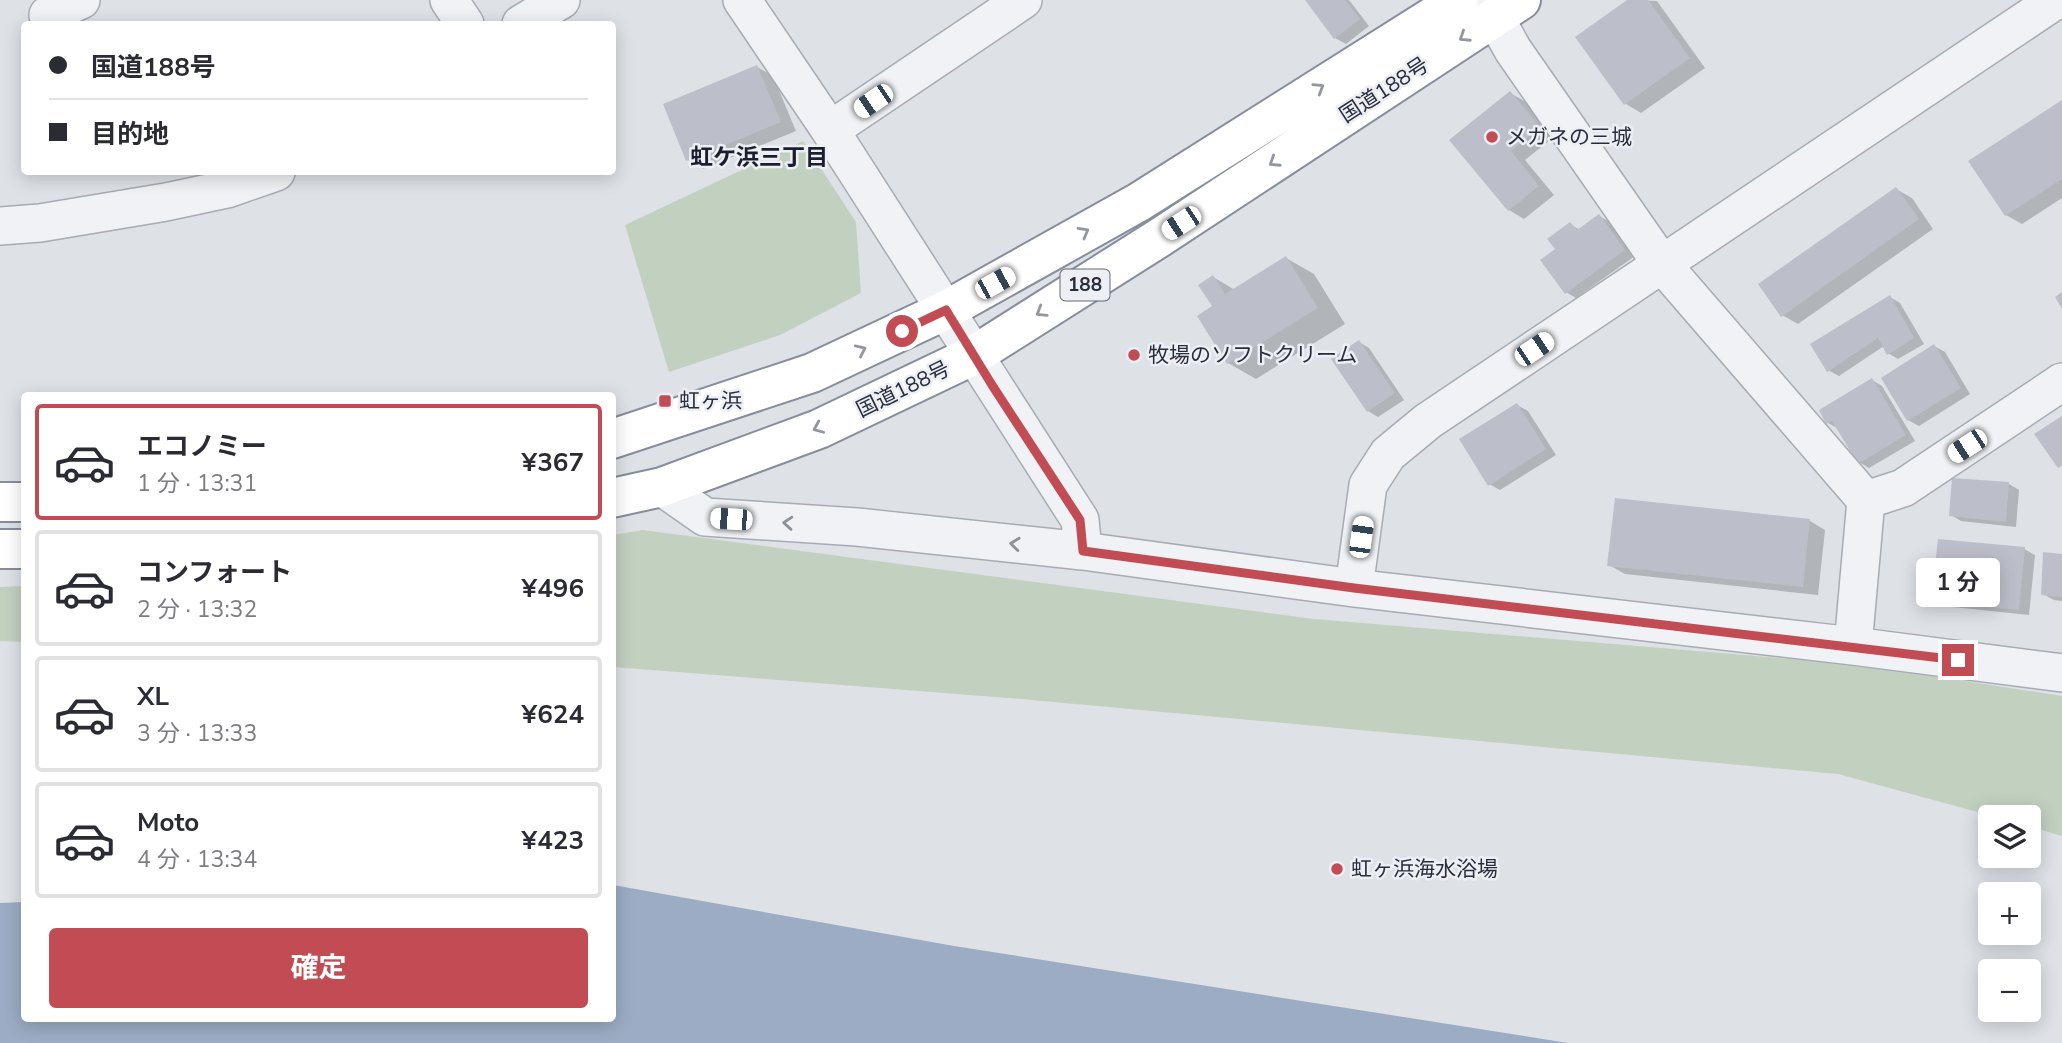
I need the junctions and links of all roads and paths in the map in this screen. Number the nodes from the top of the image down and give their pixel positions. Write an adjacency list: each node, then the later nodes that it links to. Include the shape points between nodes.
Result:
1 (81, 0): 9 (street)
2 (449, 0): 10 (street)
3 (561, 0): 11 (street)
4 (742, 0): 12 (street)
5 (1023, 0): 12 (street)
6 (1459, 0): 16 (highway, 国道188号 / 188, one-way to 6, via 1139,201)
7 (2056, 0): 15 (street)
8 (1500, 6): 15 (street, via 1513,50); 17 (highway, 国道188号 / 188, one-way to 17, via 1159,238)
9 (47, 15)
10 (463, 21)
11 (526, 21)
12 (830, 130): 16 (street)
13 (267, 175): 14 (street, via 166,202)
14 (0, 226)
15 (1661, 263): 22 (street); 28 (street, via 1428,421 1388,454 1368,485)
16 (946, 310): 17 (street); 19 (highway, 国道188号 / 188, one-way to 16, via 812,373)
17 (974, 355): 20 (highway, 国道188号 / 188, one-way to 20, via 818,429); 27 (street, via 1080,520)
18 (2062, 382): 22 (street, via 1903,488)
19 (616, 438)
20 (662, 487): 21 (highway, 国道188号 / 188); 27 (street, one-way to 20, via 858,527 705,517)
21 (616, 497)
22 (1866, 499): 29 (street)
23 (0, 502): 24 (highway)
24 (21, 502)
25 (0, 549): 26 (highway)
26 (21, 549)
27 (1083, 551): 28 (street)
28 (1354, 588): 29 (street)
29 (1853, 646): 30 (street)
30 (2062, 673)

